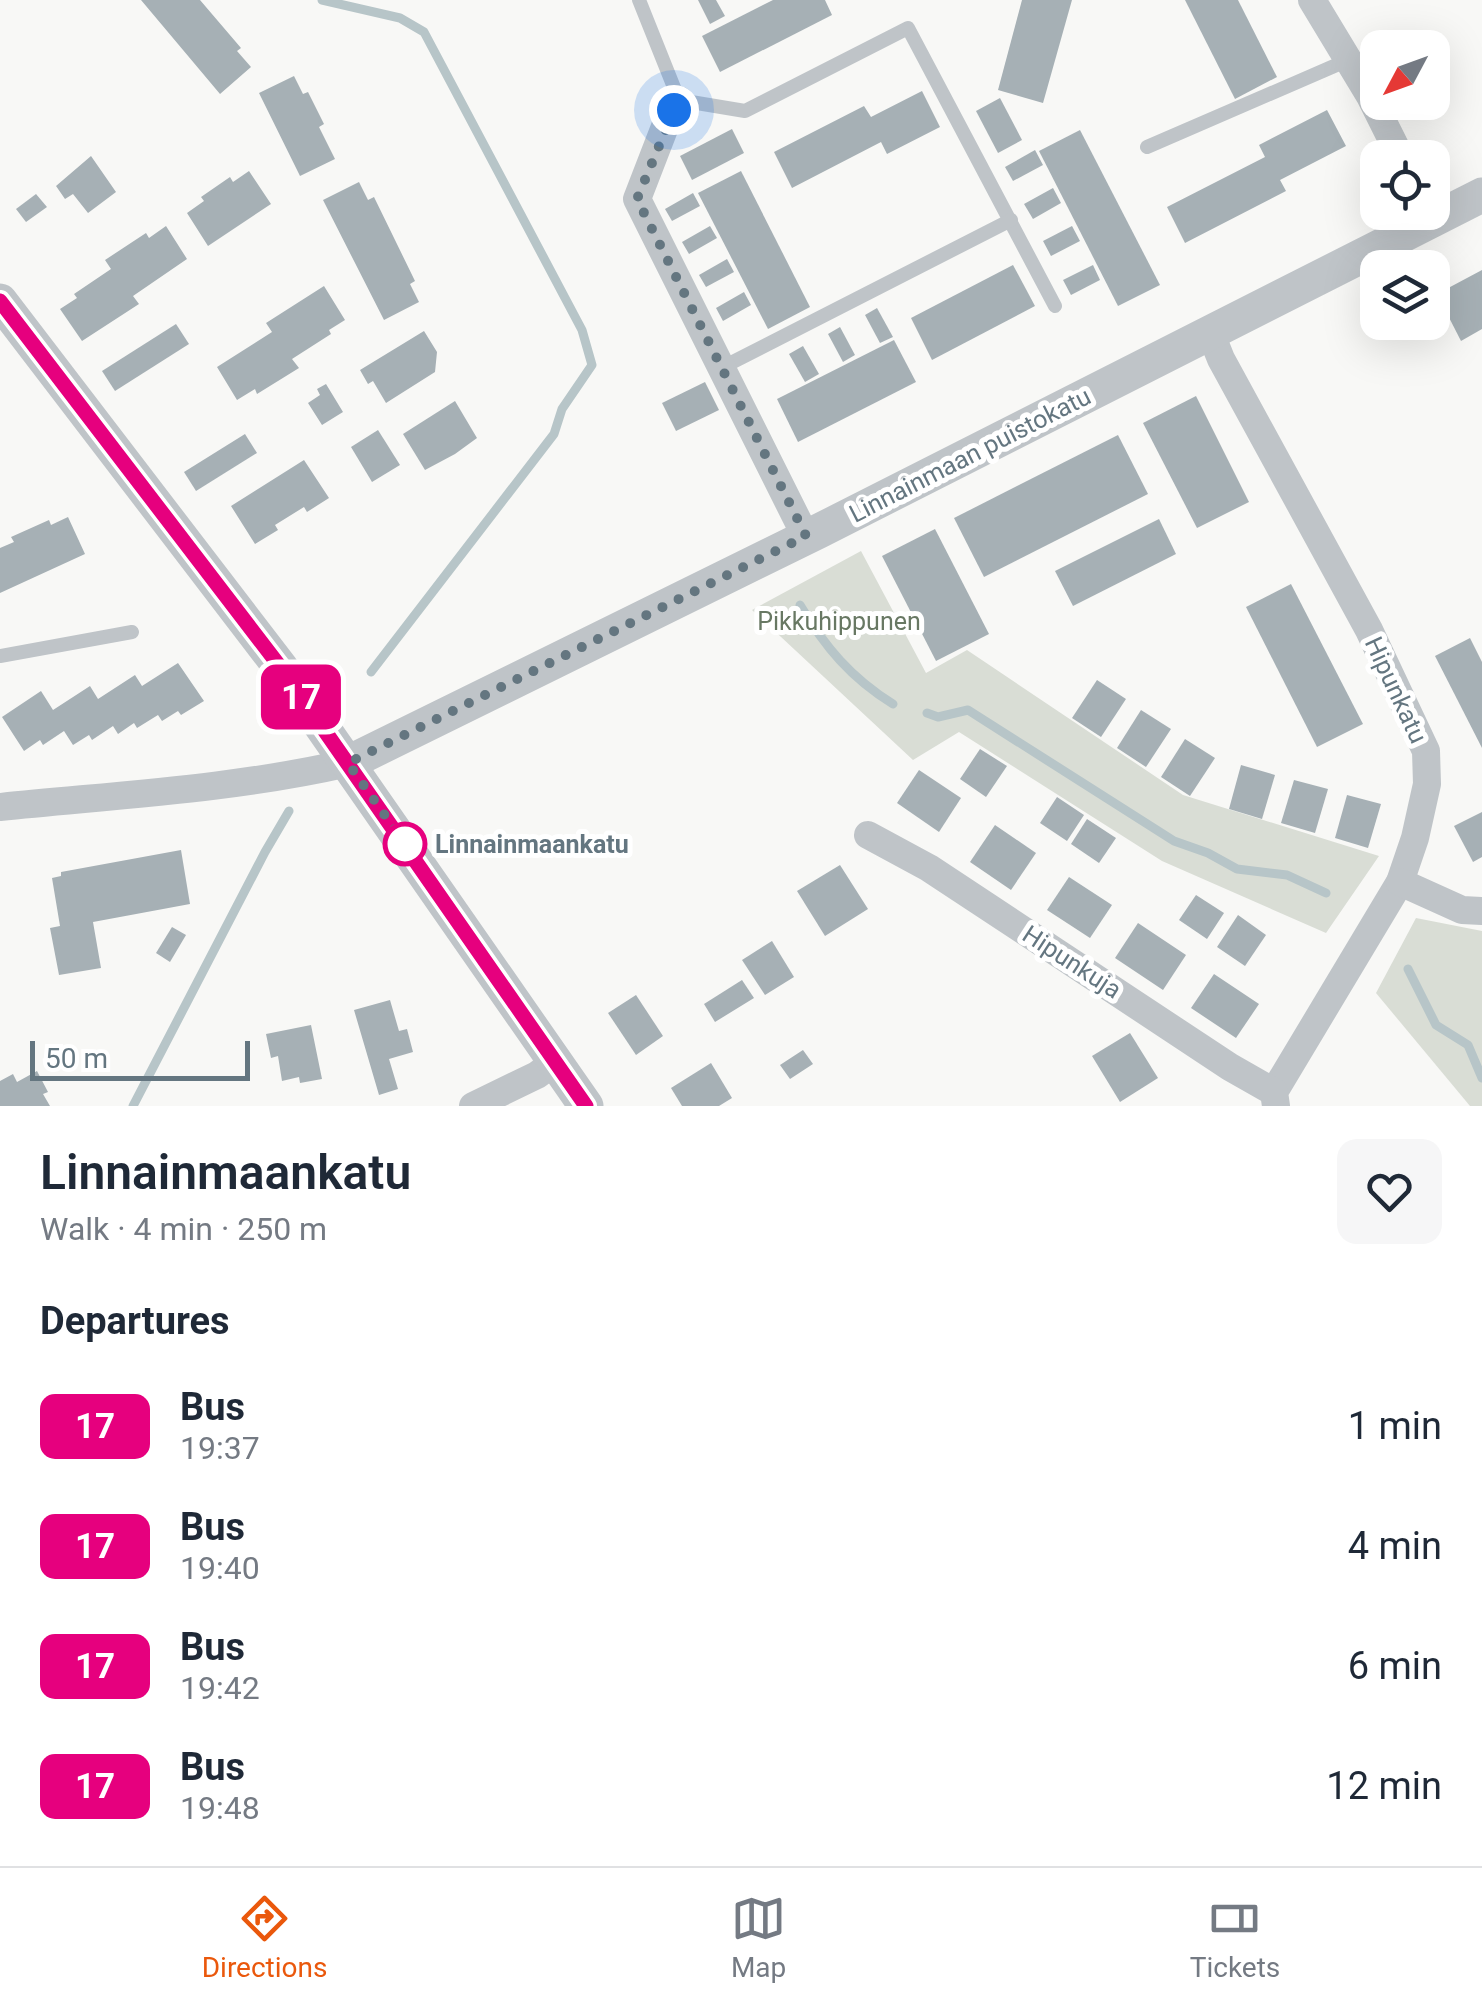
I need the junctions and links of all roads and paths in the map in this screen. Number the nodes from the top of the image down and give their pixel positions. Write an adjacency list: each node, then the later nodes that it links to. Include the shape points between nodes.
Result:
1 (638, 0): 4 (lane)
2 (1312, 0): 3 (street)
3 (1348, 60): 5 (street); 6 (lane)
4 (680, 100): 9 (lane, via 745,111 908,28); 14 (street, via 637,199)
5 (1391, 140)
6 (1147, 148)
7 (1482, 195): 8 (street, Linnainmaan puistokatu)
8 (1450, 208)
9 (1011, 220): 12 (lane); 14 (lane)
10 (1404, 230): 13 (street, Linnainmaan puistokatu)
11 (0, 300): 18 (street)
12 (1056, 306)
13 (1210, 334): 15 (street, Linnainmaan puistokatu); 21 (street, Hipunkatu, via 1369,630 1426,751 1427,784)
14 (722, 368): 15 (street)
15 (806, 536): 18 (street, Linnainmaan puistokatu)
16 (132, 632): 17 (lane)
17 (0, 656)
18 (348, 763): 19 (street, via 217,785); 23 (street)
19 (0, 808)
20 (868, 834): 24 (street, Hipunkuja)
21 (1400, 882): 22 (street, via 1462,910); 24 (street, Hipunkatu)
22 (1482, 910)
23 (556, 1061): 25 (street); 26 (street)
24 (1275, 1099)
25 (473, 1106)
26 (586, 1106)

